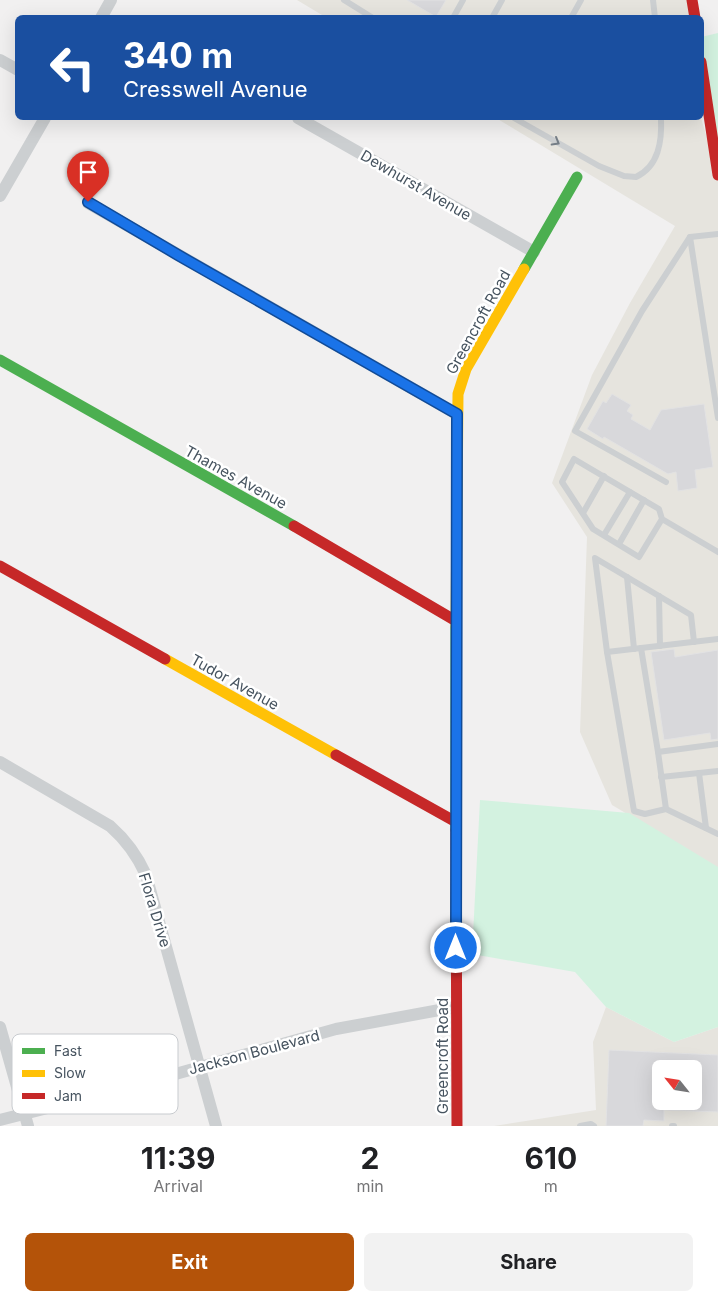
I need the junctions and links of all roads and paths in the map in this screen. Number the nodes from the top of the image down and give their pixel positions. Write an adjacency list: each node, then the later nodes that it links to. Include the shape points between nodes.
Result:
1 (111, 0): 8 (street)
2 (344, 0): 9 (lane)
3 (462, 0): 10 (lane)
4 (502, 0): 11 (lane)
5 (581, 0): 12 (lane)
6 (652, 0): 13 (lane)
7 (692, 0): 14 (street)
8 (103, 15)
9 (368, 15)
10 (454, 15)
11 (494, 15)
12 (573, 15)
13 (654, 15)
14 (694, 15)
15 (0, 60): 16 (street)
16 (15, 68)
17 (704, 95): 22 (street)
18 (44, 120): 24 (street)
19 (302, 120): 28 (street, Dewhurst Avenue)
20 (518, 120): 21 (lane, one-way to 21, via 599,166 636,177 650,167 656,156 662,134)
21 (661, 120)
22 (718, 175)
23 (577, 177): 28 (street, Greencroft Road)
24 (0, 196)
25 (88, 202): 30 (street)
26 (718, 234): 27 (lane)
27 (690, 237): 31 (lane); 33 (lane, via 642,311 575,431)
28 (534, 252): 30 (street, Greencroft Road, via 466,369 458,394)
29 (0, 360): 44 (street, Thames Avenue)
30 (457, 414): 44 (street, Greencroft Road)
31 (718, 418)
32 (604, 476): 34 (lane); 36 (lane); 36 (lane, via 574,459 562,482)
33 (666, 482)
34 (630, 492): 35 (lane); 38 (lane)
35 (644, 500): 37 (lane, via 659,509); 39 (lane)
36 (583, 513): 38 (lane, via 593,529)
37 (662, 519): 39 (lane, via 640,557); 40 (lane)
38 (604, 535): 39 (lane)
39 (619, 544)
40 (718, 552)
41 (0, 566): 57 (street, Tudor Avenue)
42 (627, 577): 43 (lane); 48 (lane); 49 (lane, via 596,558)
43 (659, 596): 46 (lane, via 691,615); 47 (lane)
44 (456, 621): 57 (street, Greencroft Road)
45 (718, 639): 46 (lane)
46 (694, 642): 47 (lane)
47 (660, 646): 48 (lane)
48 (637, 649): 49 (lane); 51 (lane)
49 (607, 652): 56 (lane, via 634,811 645,814)
50 (718, 744): 51 (lane)
51 (658, 752): 55 (lane)
52 (0, 762): 62 (street, Flora Drive, via 110,826 138,858 146,875)
53 (718, 771): 54 (lane)
54 (699, 773): 55 (lane); 58 (lane)
55 (661, 777): 56 (lane)
56 (666, 809): 58 (lane)
57 (456, 822): 60 (street, Greencroft Road)
58 (706, 828): 59 (lane)
59 (718, 834)
60 (456, 1008): 62 (street, Jackson Boulevard, via 336,1029); 69 (street, Greencroft Road)
61 (0, 1027): 63 (street)
62 (200, 1066): 64 (street, Jackson Boulevard); 68 (street, Flora Drive)
63 (12, 1070)
64 (178, 1072)
65 (44, 1114): 67 (street, Jackson Boulevard)
66 (0, 1120): 67 (street, Jackson Boulevard)
67 (26, 1120)
68 (216, 1126)
69 (457, 1126)
70 (580, 1126): 71 (lane)
71 (594, 1126)

